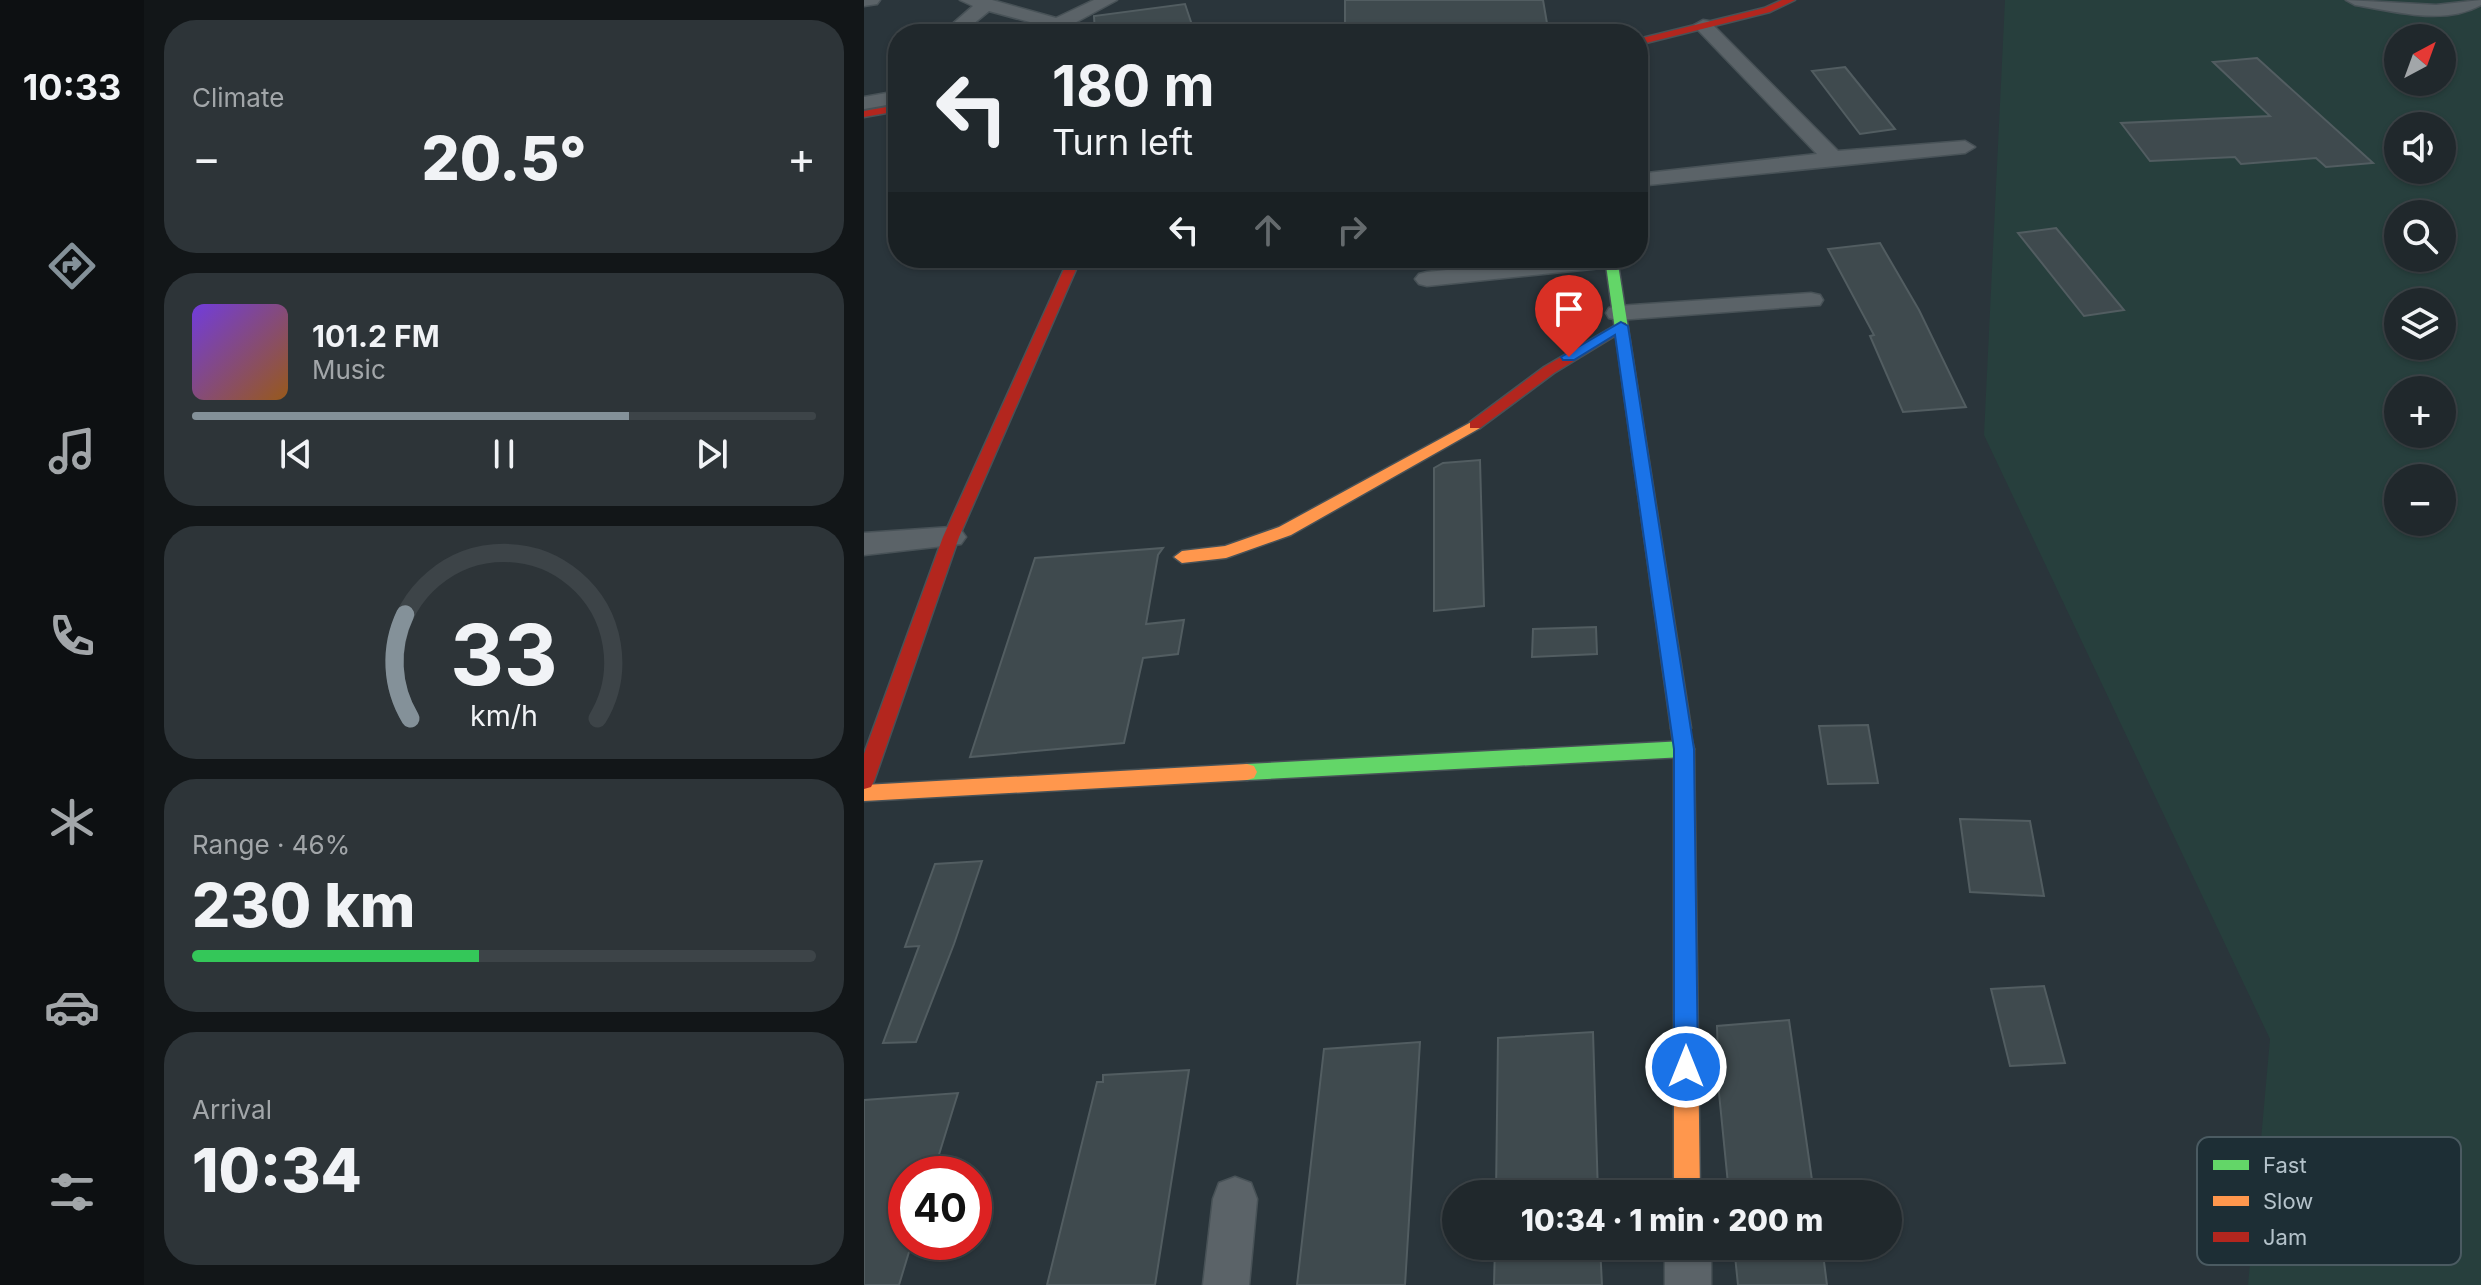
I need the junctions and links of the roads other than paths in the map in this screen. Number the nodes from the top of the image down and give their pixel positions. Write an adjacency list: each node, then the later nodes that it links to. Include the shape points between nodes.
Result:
1 (871, 0): 6 (street)
2 (1108, 0): 10 (street)
3 (1790, 0): 11 (main road)
4 (2355, 0): 5 (street, via 2460,10)
5 (2478, 0)
6 (864, 1)
7 (978, 2): 8 (street); 9 (street)
8 (959, 24)
9 (1046, 24)
10 (1070, 24)
11 (1703, 25): 12 (main road); 18 (street)
12 (1648, 39)
13 (888, 99): 14 (street)
14 (864, 103)
15 (888, 110): 16 (main road)
16 (864, 114)
17 (1965, 147): 18 (street)
18 (1833, 158): 19 (street)
19 (1648, 179)
20 (1071, 268): 26 (main road)
21 (1528, 268): 23 (street)
22 (1612, 268): 25 (main road)
23 (1427, 279)
24 (1811, 300): 25 (street)
25 (1620, 319): 28 (main road, via 1480,422 1285,531 1226,552); 29 (main road)
26 (951, 537): 27 (street); 30 (main road)
27 (864, 544)
28 (1182, 557)
29 (1684, 749): 31 (main road); 32 (main road)
30 (864, 781)
31 (864, 793)
32 (1687, 1180)
33 (1235, 1199): 35 (street)
34 (1688, 1260): 36 (street)
35 (1226, 1285)
36 (1688, 1285)

